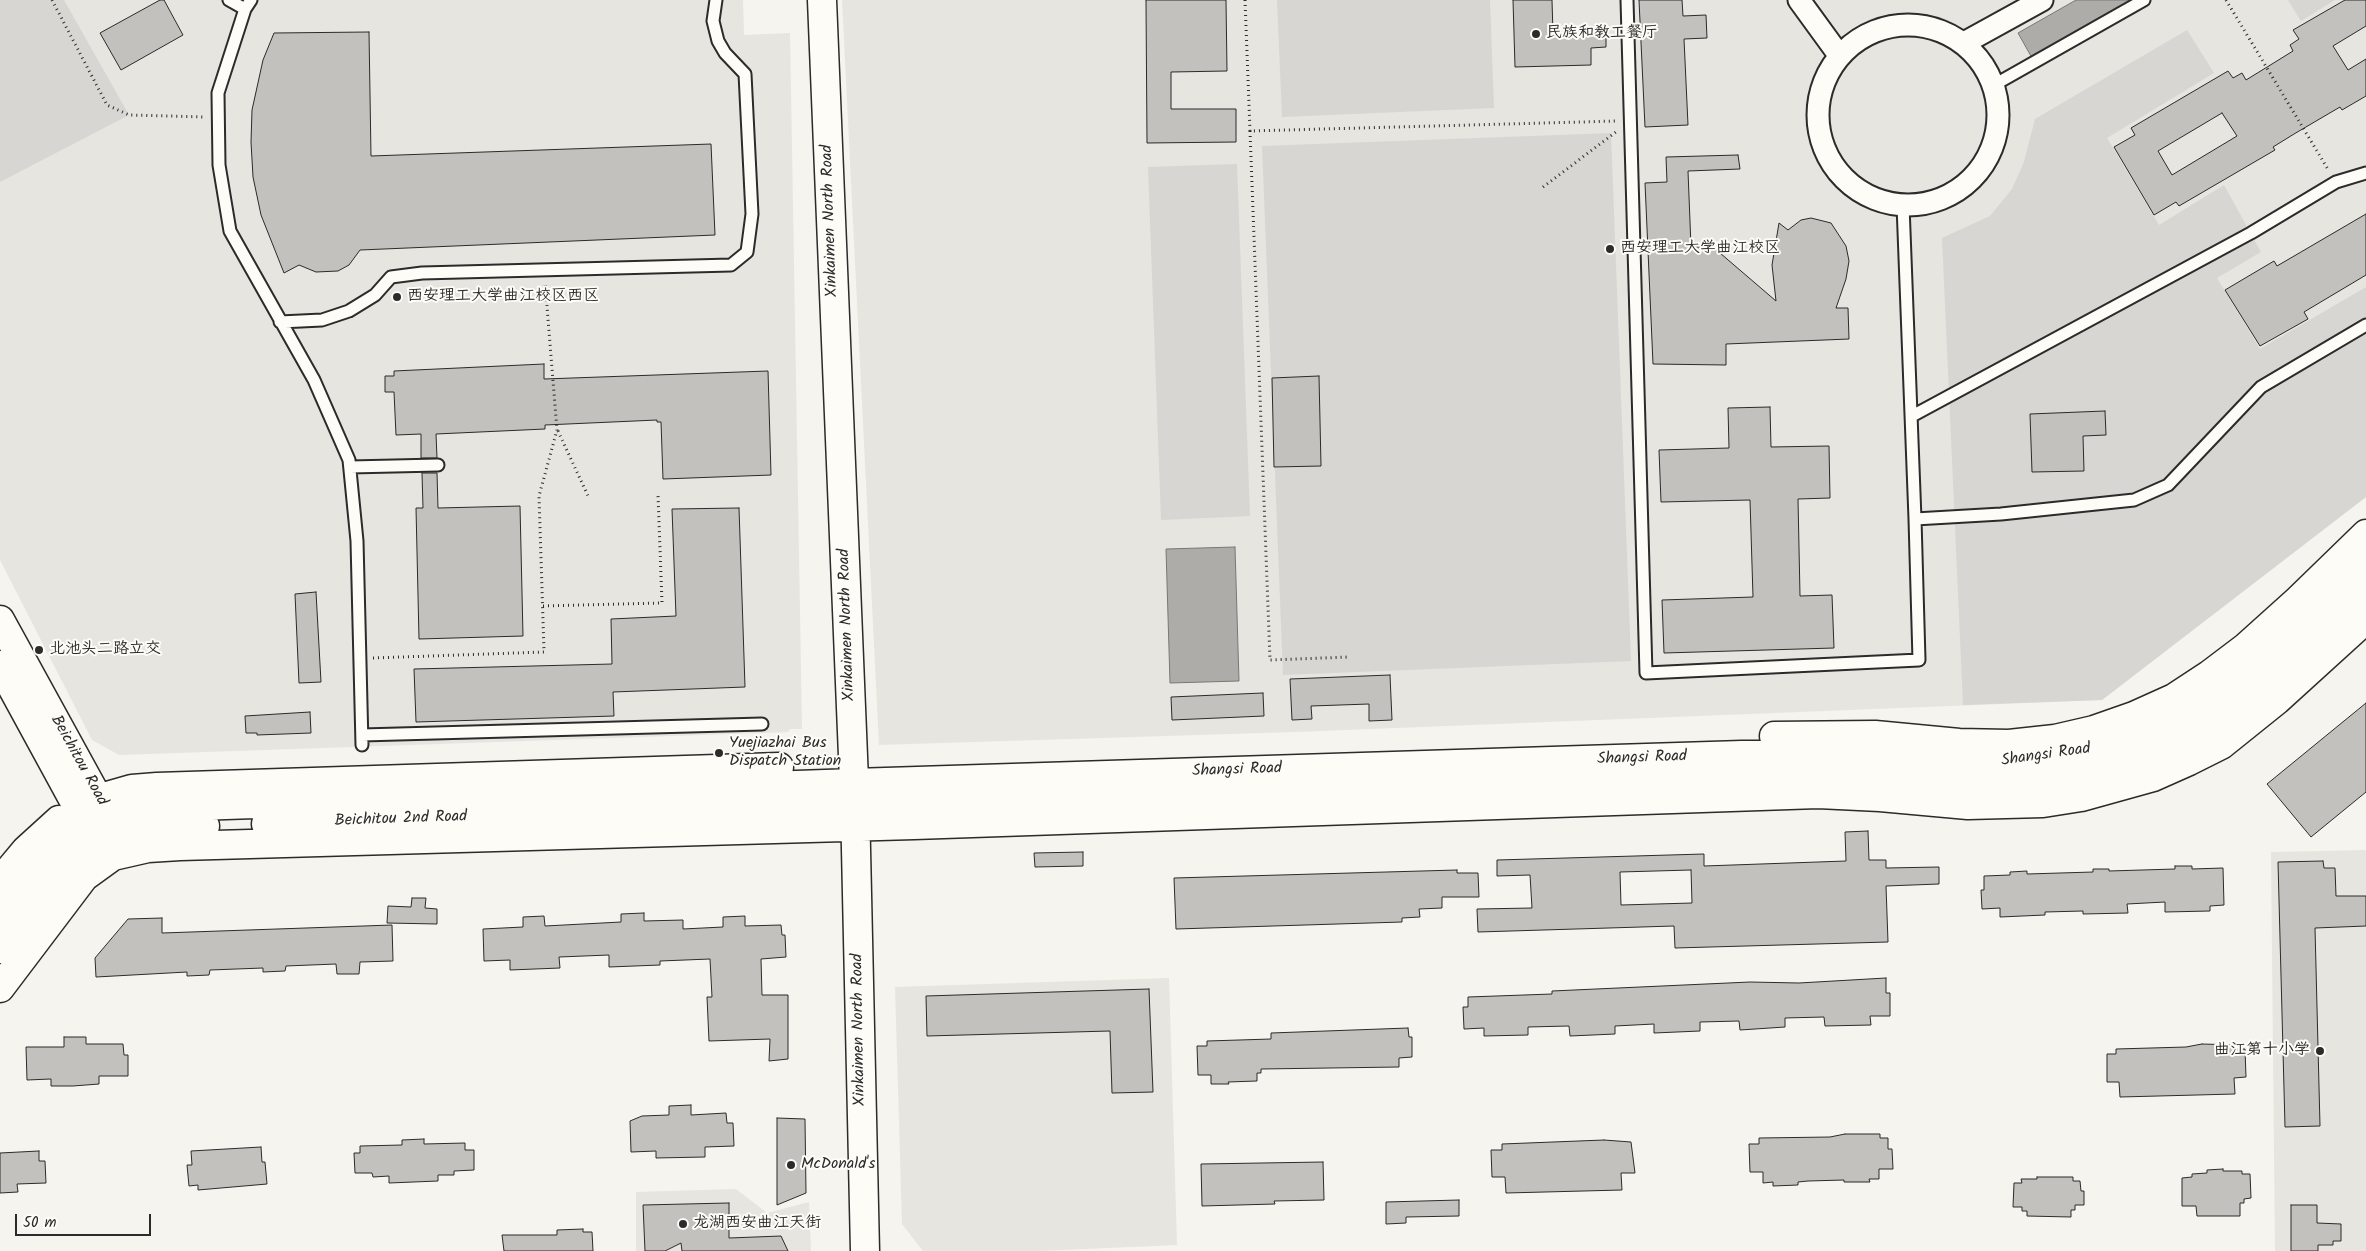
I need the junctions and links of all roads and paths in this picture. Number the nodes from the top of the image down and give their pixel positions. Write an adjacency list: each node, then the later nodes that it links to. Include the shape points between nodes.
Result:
1 (52, 0): 15 (path, via 107,105 128,115)
2 (229, 0): 11 (lane)
3 (716, 0): 22 (lane, via 714,20 718,41 745,74 752,214 747,252 731,266)
4 (822, 0): 42 (street, Xinkaimen North Road)
5 (1245, 0): 17 (path)
6 (1627, 0): 16 (lane)
7 (1799, 0): 13 (street)
8 (2042, 0): 12 (street)
9 (2144, 0): 14 (lane)
10 (2226, 0): 19 (path)
11 (248, 4): 15 (lane, via 218,93)
12 (1964, 43): 13 (street, via 1940,29 1913,24 1886,26 1860,37); 14 (street, via 1982,61)
13 (1840, 55): 21 (street, via 1824,79 1817,107 1819,136 1830,162 1850,184 1874,199)
14 (1994, 85): 21 (street, via 1999,110 1997,135 1988,159 1972,179 1952,194 1928,203)
15 (219, 117): 23 (lane, via 220,165 230,230)
16 (1630, 121): 17 (path); 20 (path); 31 (lane, via 1646,673 1919,660)
17 (1250, 131): 38 (path, via 1270,660)
18 (2366, 172): 19 (lane)
19 (2336, 182): 25 (lane, via 2251,233)
20 (1543, 186)
21 (1903, 205): 25 (lane)
22 (544, 270): 23 (lane, via 422,273 390,277 375,295 350,311 322,320); 26 (path)
23 (280, 322): 28 (lane, via 314,380)
24 (2366, 325): 31 (lane, via 2261,387 2168,485 2134,500)
25 (1912, 416): 31 (lane)
26 (557, 430): 30 (path); 35 (path, via 540,496)
27 (438, 464): 28 (lane)
28 (350, 467): 39 (lane, via 358,541)
29 (658, 495): 35 (path, via 662,602)
30 (589, 498)
31 (1915, 519)
32 (2366, 534): 42 (street, via 2246,647 2209,675 2174,698 2134,716 2056,739 2009,744 1959,743 1827,734)
33 (2366, 564): 42 (street, Shangsi Road, via 2247,673 2203,706 2117,744 2058,758 1975,765 1810,754)
34 (2366, 593): 42 (street, Shangsi Road, via 2255,693 2202,730 2143,758 2110,769 2040,783 1960,785 1840,774)
35 (543, 606): 39 (path, via 544,652)
36 (0, 620): 43 (street, Beichitou Road)
37 (2366, 620): 42 (street, via 2221,745 2153,777 2081,797 2043,803 1968,805 1818,794)
38 (1349, 657)
39 (360, 658): 41 (lane, via 362,740)
40 (0, 664): 43 (street, Beichitou Road)
41 (762, 724)
42 (854, 795): 43 (street, Beichitou 2nd Road, via 140,808); 43 (street, via 148,848); 48 (street, Xinkaimen North Road)
43 (97, 822): 44 (street, via 48,829); 45 (street, Beichitou 2nd Road, via 68,834 51,850); 46 (street, Beichitou 2nd Road, via 88,842 66,863); 47 (street, via 84,877)
44 (0, 881)
45 (0, 915)
46 (0, 949)
47 (0, 988)
48 (865, 1251)

